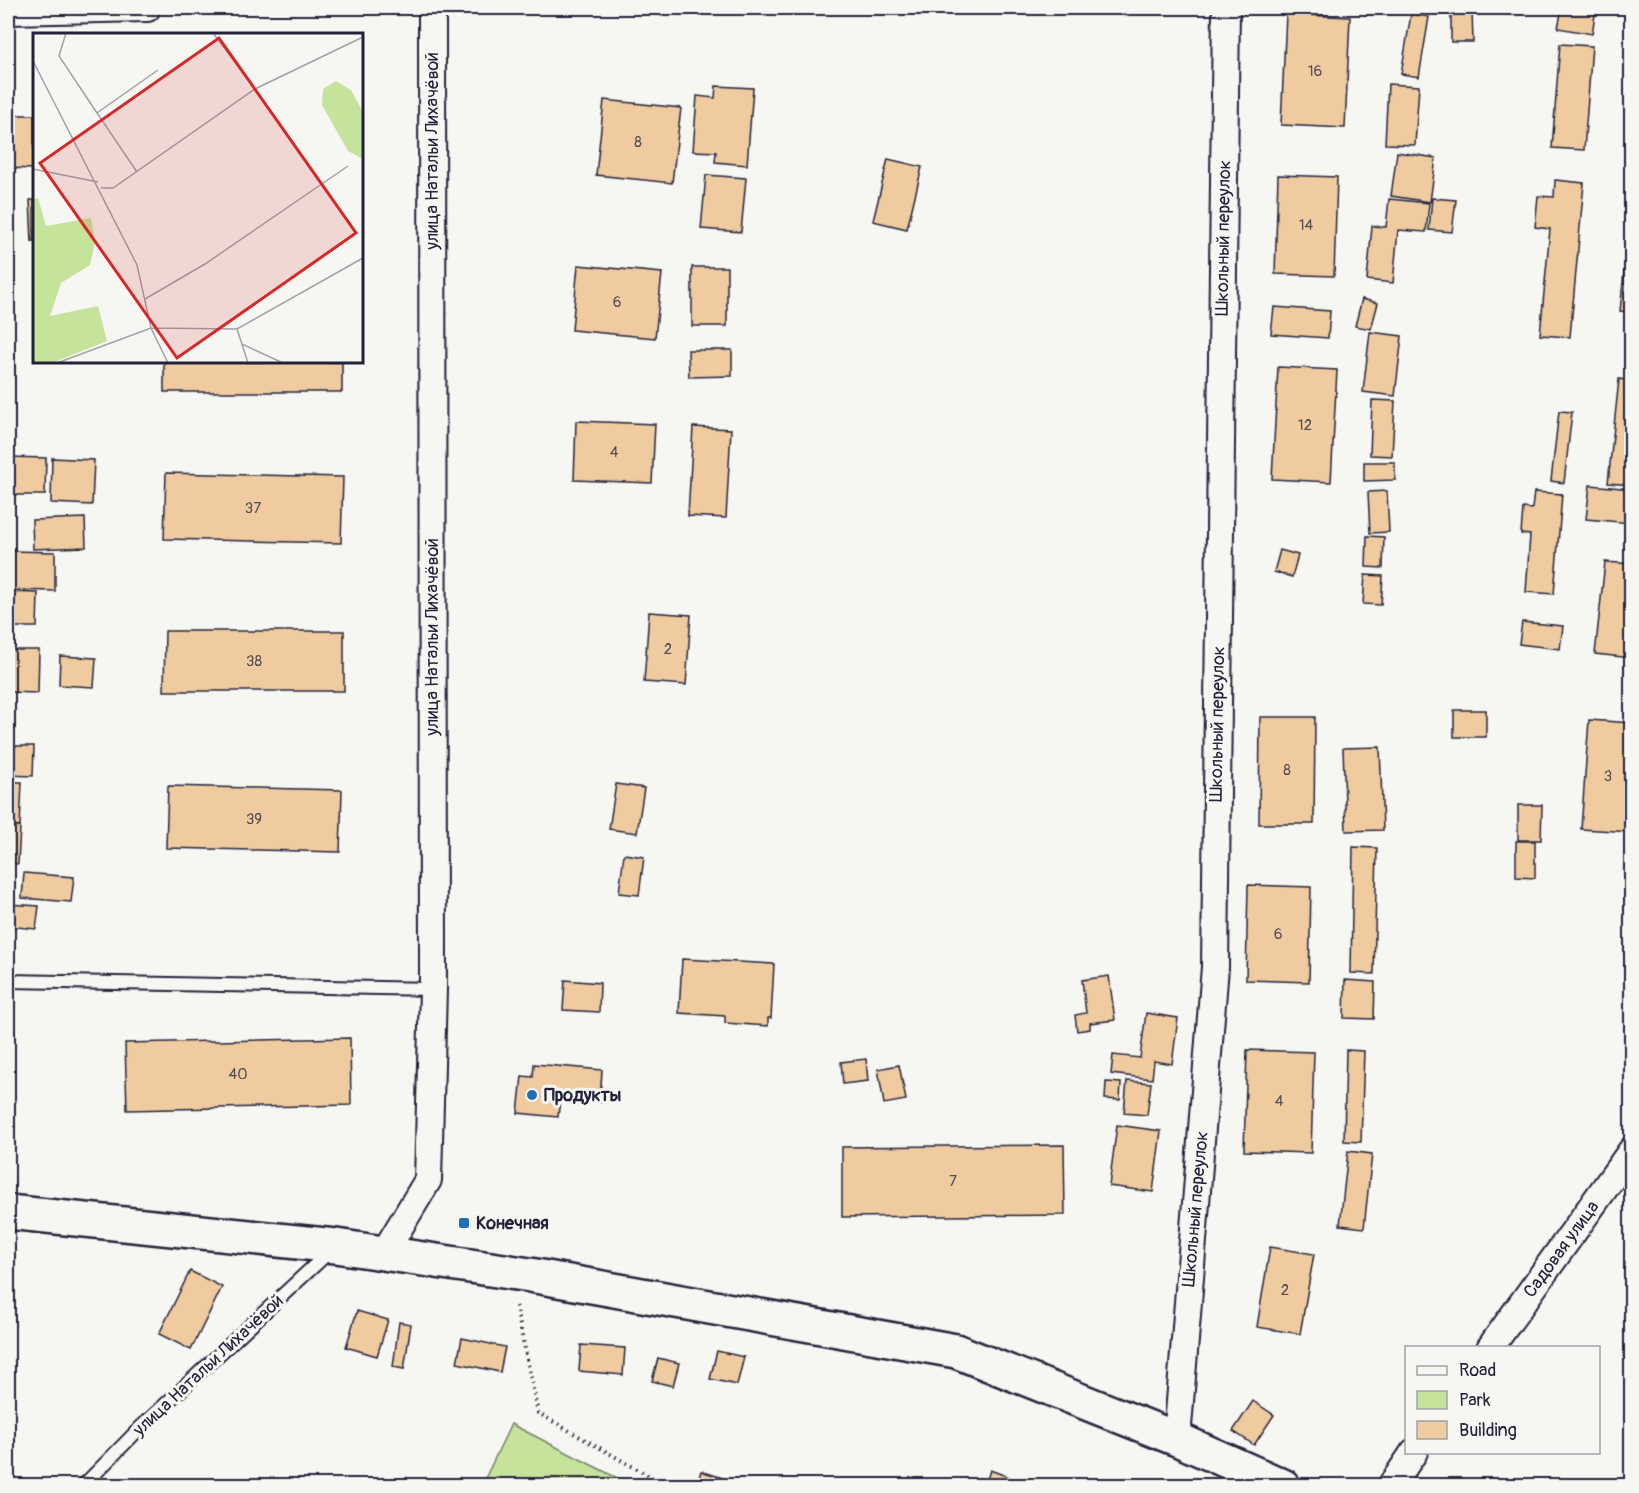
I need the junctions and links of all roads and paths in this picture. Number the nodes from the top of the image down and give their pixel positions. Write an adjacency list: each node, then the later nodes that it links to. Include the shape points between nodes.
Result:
1 (147, 8): 4 (street)
2 (432, 8): 6 (street, улица Натальи Лихачёвой)
3 (1226, 8): 13 (street, Школьный переулок, via 1215,967)
4 (8, 11)
5 (8, 981): 6 (lane)
6 (433, 989): 10 (street, улица Натальи Лихачёвой, via 428,1180)
7 (1632, 1150): 12 (street, Садовая улица)
8 (8, 1212): 9 (street)
9 (336, 1246): 10 (street); 15 (lane, улица Натальи Лихачёвой)
10 (384, 1253): 11 (street)
11 (510, 1272): 13 (street, via 956,1351); 16 (path, via 538,1413)
12 (1491, 1346)
13 (1177, 1439): 17 (street)
14 (1413, 1454): 18 (street)
15 (83, 1485)
16 (667, 1485)
17 (1283, 1485)
18 (1391, 1485)

